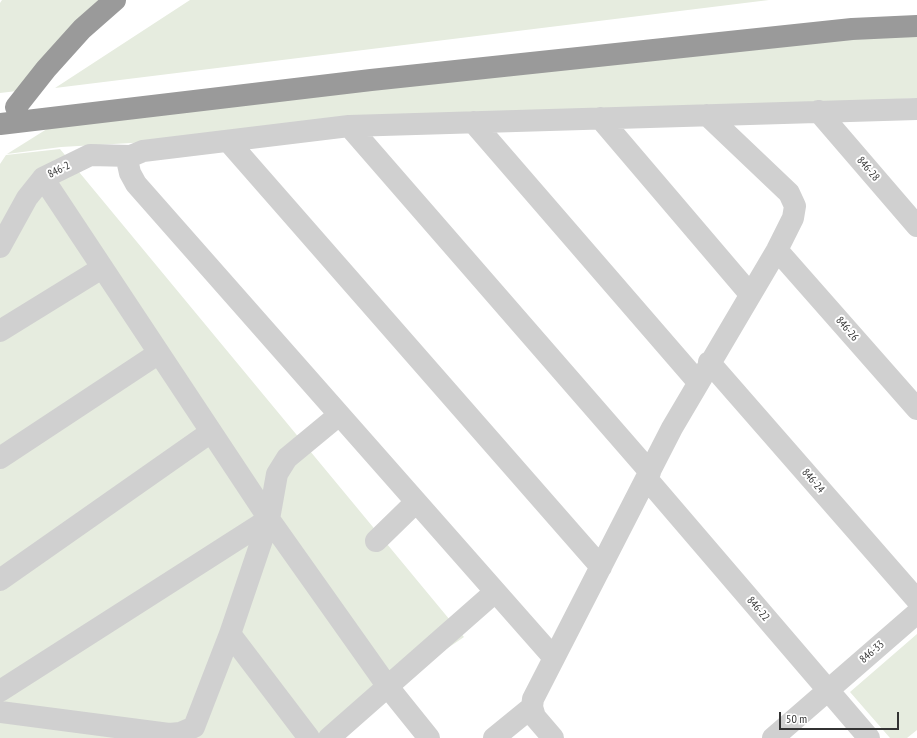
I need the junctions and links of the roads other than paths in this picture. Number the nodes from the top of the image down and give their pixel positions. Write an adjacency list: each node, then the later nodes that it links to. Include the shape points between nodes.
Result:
1 (115, 0): 3 (highway, via 82,29)
2 (917, 26): 9 (highway, via 852,29 370,80)
3 (16, 107)
4 (917, 109): 5 (street, 846-2)
5 (818, 111): 6 (street, 846-2); 14 (street, 846-28)
6 (707, 115): 7 (street, 846-2); 16 (street, via 789,193 795,206 793,218)
7 (600, 118): 8 (street, 846-2); 18 (street)
8 (473, 122): 10 (street, 846-2); 22 (street)
9 (0, 124)
10 (349, 126): 11 (street, 846-2); 27 (street, 846-22)
11 (228, 141): 12 (street, 846-2, via 144,151); 31 (street)
12 (131, 156): 13 (street, 846-2, via 90,155); 24 (street, via 128,164 136,184)
13 (43, 178): 15 (street, 846-2, via 27,198); 17 (street)
14 (917, 226)
15 (0, 247)
16 (777, 250): 18 (street); 23 (street, 846-26)
17 (102, 268): 19 (street); 20 (street)
18 (750, 294): 21 (street)
19 (0, 331)
20 (158, 353): 25 (street); 26 (street)
21 (709, 362): 22 (street); 34 (street, 846-24)
22 (698, 382): 27 (street)
23 (917, 409)
24 (339, 415): 28 (street); 29 (street, via 288,458 277,474)
25 (211, 432): 29 (street); 32 (street)
26 (0, 458)
27 (649, 476): 31 (street); 39 (street, 846-22)
28 (416, 502): 30 (street); 33 (street)
29 (269, 519): 36 (street); 38 (street); 40 (street)
30 (376, 541)
31 (601, 567): 37 (street)
32 (0, 580)
33 (495, 592): 37 (street); 38 (street)
34 (917, 600)
35 (917, 613): 39 (street, 846-33)
36 (230, 634): 43 (street); 44 (street)
37 (554, 658): 42 (street, via 533,699)
38 (388, 687): 45 (street); 46 (street)
39 (828, 690): 49 (street, 846-33); 50 (street, 846-22)
40 (0, 691)
41 (0, 712): 43 (street, via 169,734)
42 (533, 712): 47 (street); 48 (street)
43 (199, 733)
44 (308, 738)
45 (330, 738)
46 (429, 738)
47 (494, 738)
48 (553, 738)
49 (773, 738)
50 (869, 738)

